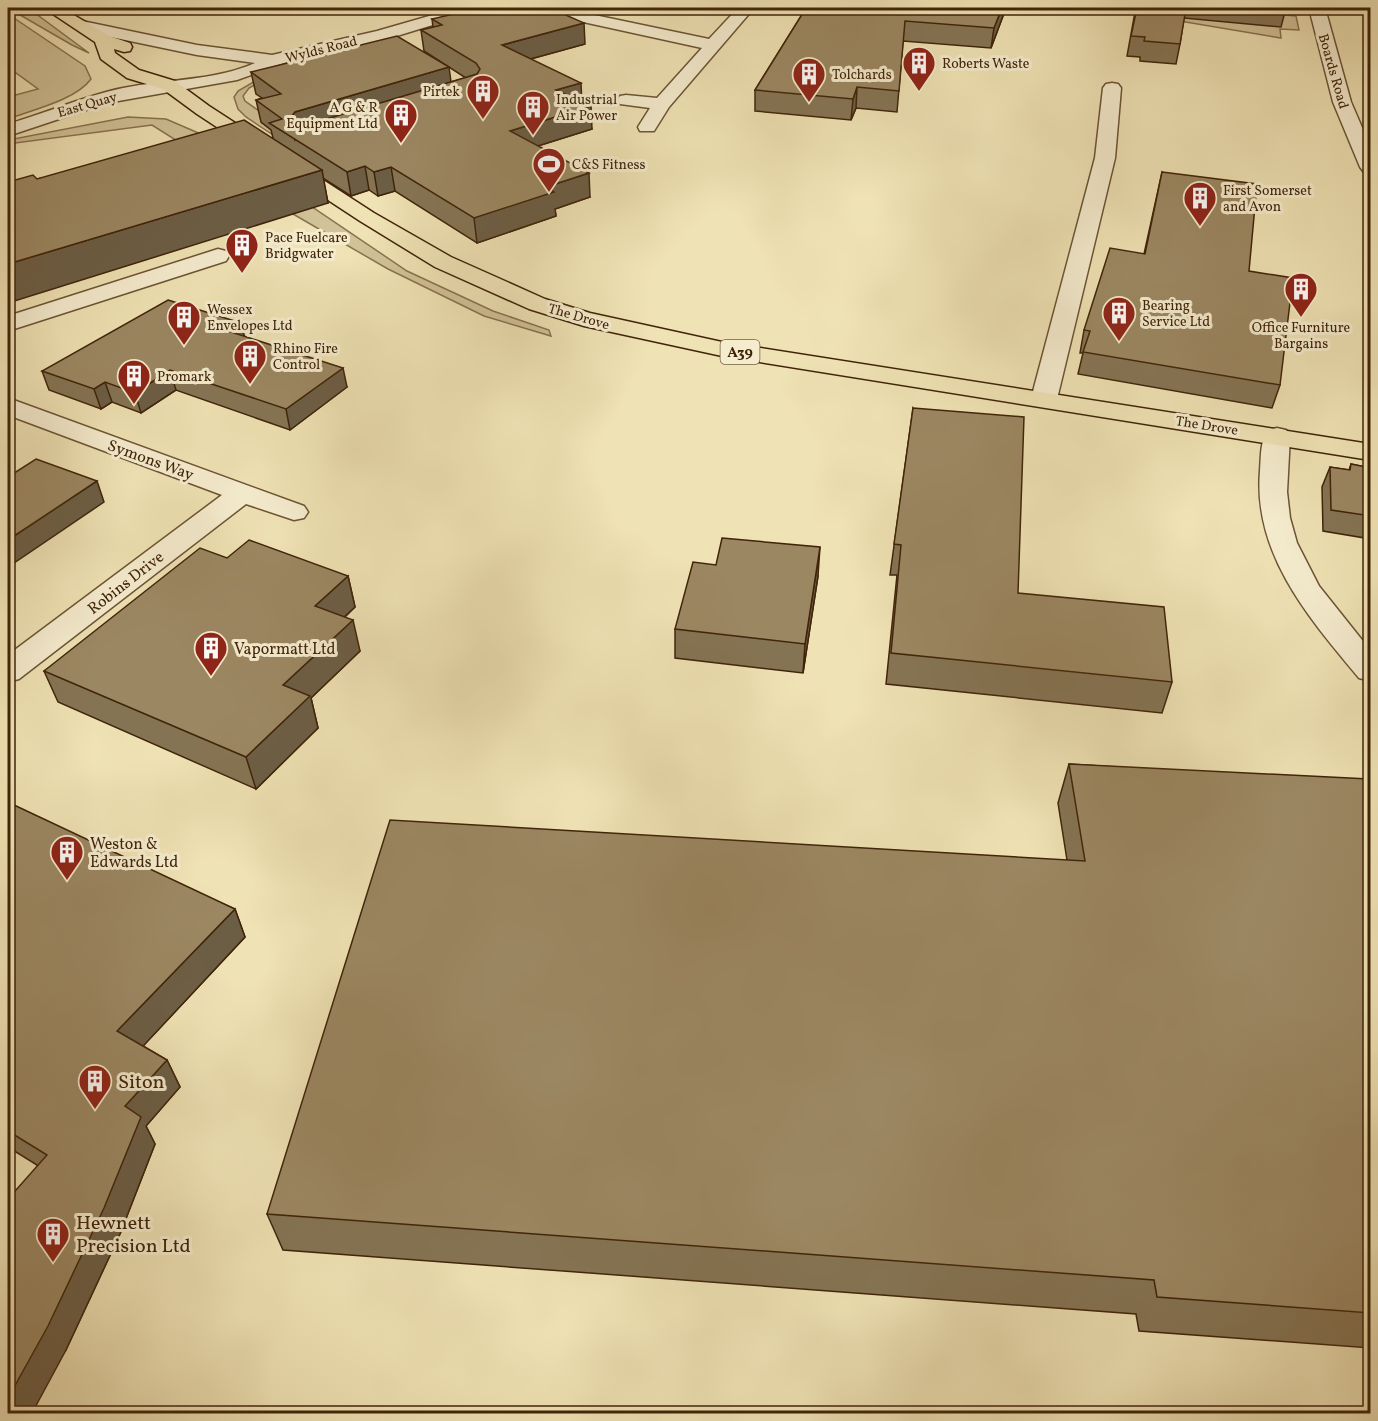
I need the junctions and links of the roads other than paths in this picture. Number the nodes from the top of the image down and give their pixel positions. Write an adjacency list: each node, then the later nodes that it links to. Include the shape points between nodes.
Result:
1 (52, 8): 6 (main road)
2 (472, 8): 7 (street, Wylds Road)
3 (542, 8): 8 (street)
4 (746, 8): 8 (street)
5 (1317, 8): 17 (street, Boards Road, via 1342,102)
6 (82, 26): 10 (street, via 221,55); 11 (main road, via 103,40 107,55 133,74)
7 (381, 34): 9 (street); 10 (street, Wylds Road)
8 (712, 45): 14 (street)
9 (406, 50)
10 (278, 59): 11 (street, Wylds Road, via 218,80)
11 (169, 85): 16 (street, via 162,97 141,105); 22 (main road, The Drove / A39, via 203,111 406,241 537,304 682,342)
12 (1112, 88): 22 (street, via 1105,158)
13 (626, 100): 14 (street)
14 (662, 104): 15 (street)
15 (647, 127)
16 (8, 130)
17 (1371, 167)
18 (218, 256): 19 (street)
19 (154, 278): 20 (street); 21 (street)
20 (187, 292)
21 (8, 324)
22 (1044, 399): 24 (main road, The Drove / A39)
23 (8, 406): 26 (street, Symons Way)
24 (1277, 436): 25 (main road, The Drove / A39); 28 (street, via 1273,493 1280,539 1300,580)
25 (1371, 452)
26 (242, 493): 27 (street, Symons Way); 29 (street, Robins Drive)
27 (294, 512)
28 (1371, 670)
29 (8, 671)

